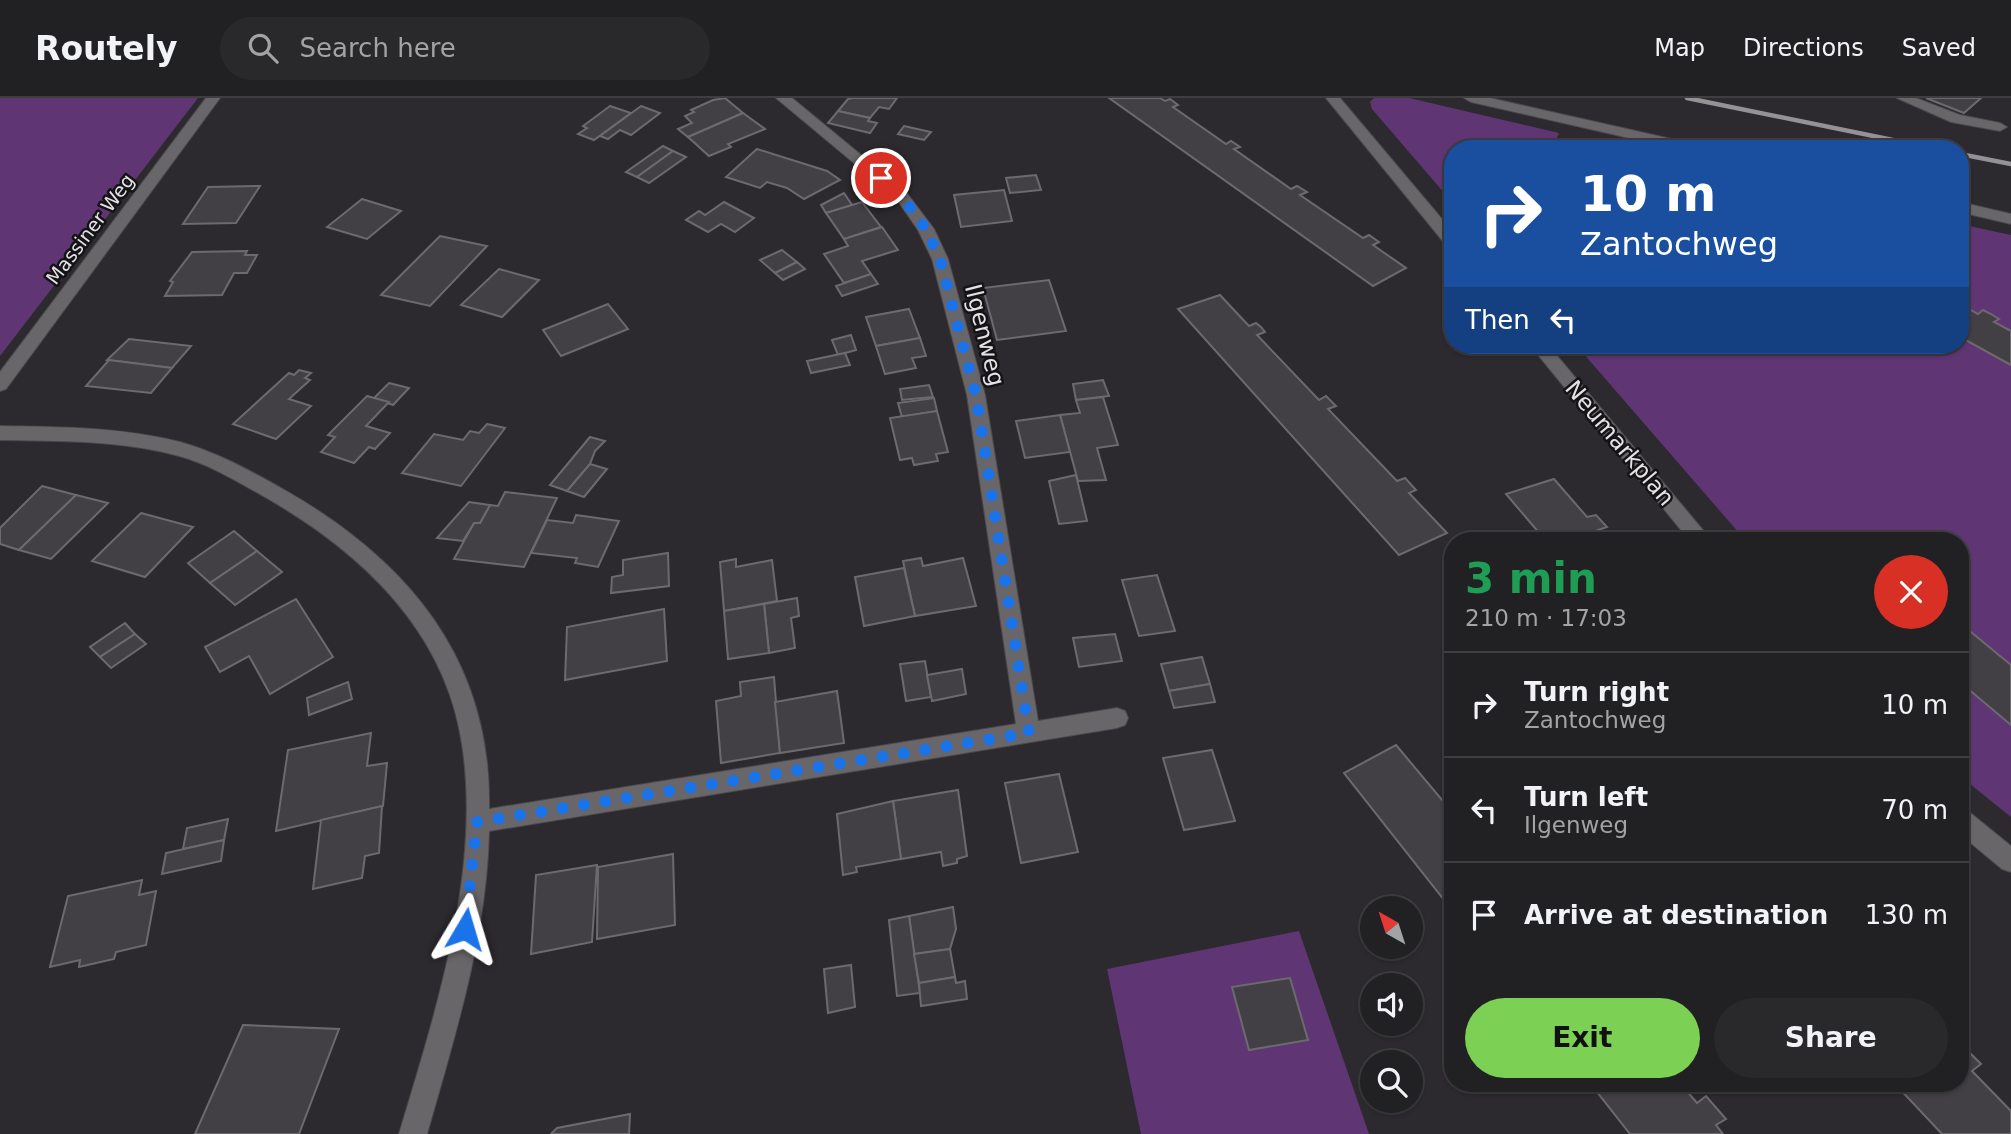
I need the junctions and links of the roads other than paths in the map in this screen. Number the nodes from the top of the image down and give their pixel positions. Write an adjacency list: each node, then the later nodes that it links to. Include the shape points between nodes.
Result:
1 (213, 98): 12 (street, Massiner Weg)
2 (783, 98): 16 (street, Ilgenweg, via 901,195 926,229 940,259 976,395)
3 (1334, 98): 10 (street)
4 (1471, 98): 7 (street)
5 (1904, 98): 6 (street, via 1956,119)
6 (2000, 127)
7 (1658, 140)
8 (1969, 209): 9 (street)
9 (2011, 219)
10 (1444, 231)
11 (1546, 354): 14 (street, Neumarkplan)
12 (0, 386)
13 (0, 433): 17 (street, via 126,439 183,450 284,498 362,551 430,625 455,678 474,744)
14 (1695, 532)
15 (1117, 718): 16 (street)
16 (1029, 733): 17 (street)
17 (477, 822): 20 (street, via 465,929)
18 (1969, 826): 19 (street)
19 (2011, 861)
20 (412, 1134)

